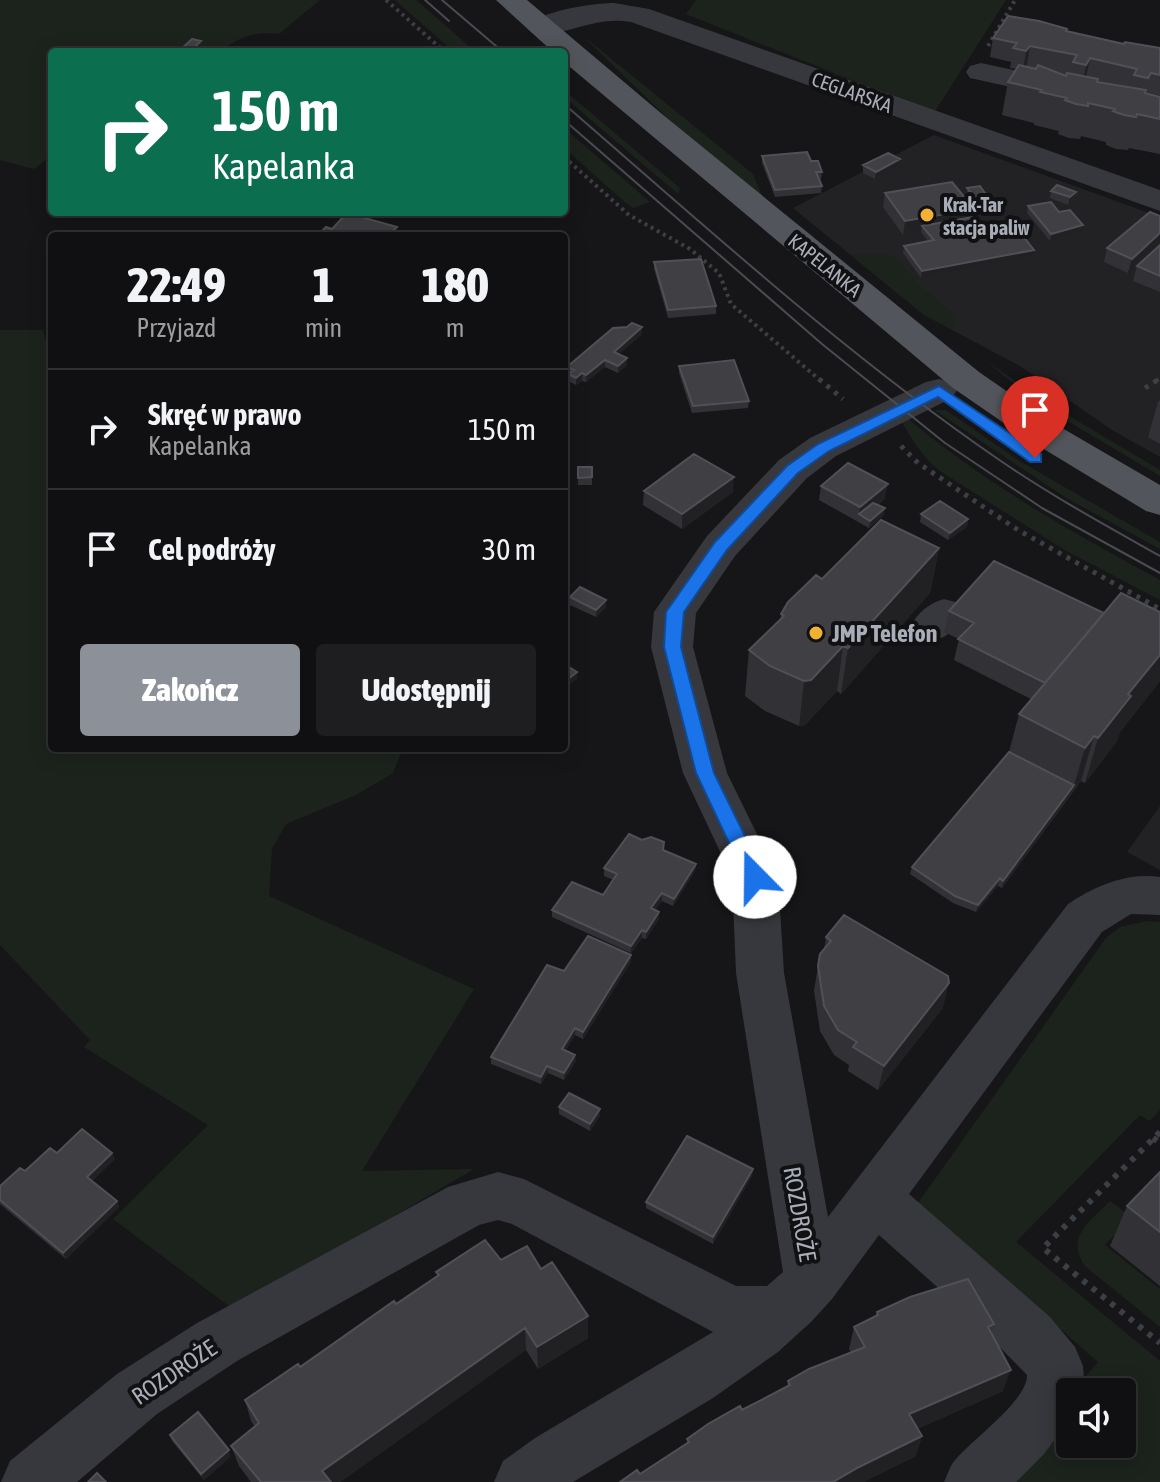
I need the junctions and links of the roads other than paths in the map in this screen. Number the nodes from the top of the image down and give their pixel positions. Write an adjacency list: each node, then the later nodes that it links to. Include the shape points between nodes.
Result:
1 (497, 4): 2 (main road, KAPELANKA)
2 (539, 39): 7 (street, CEGLARSKA, via 600,10 620,10)
3 (568, 62): 9 (main road, KAPELANKA, via 966,380)
4 (981, 72): 6 (street)
5 (568, 79): 8 (main road, KAPELANKA)
6 (1160, 111)
7 (1160, 201)
8 (939, 390): 10 (main road, KAPELANKA, via 1035,458); 13 (street, ROZDROŻE, via 823,447 793,469 721,546 675,612 672,647 705,773 755,877 760,973)
9 (1160, 502)
10 (1160, 529)
11 (1160, 896): 12 (street, via 1110,900 1085,918)
12 (874, 1197): 13 (street); 16 (street, via 983,1292 1055,1366 1056,1391 1023,1434)
13 (802, 1291): 14 (street, ROZDROŻE, via 757,1315 720,1310 524,1203 482,1198 217,1342 137,1394); 15 (street, via 731,1355)
14 (31, 1482)
15 (524, 1482)
16 (974, 1482)

